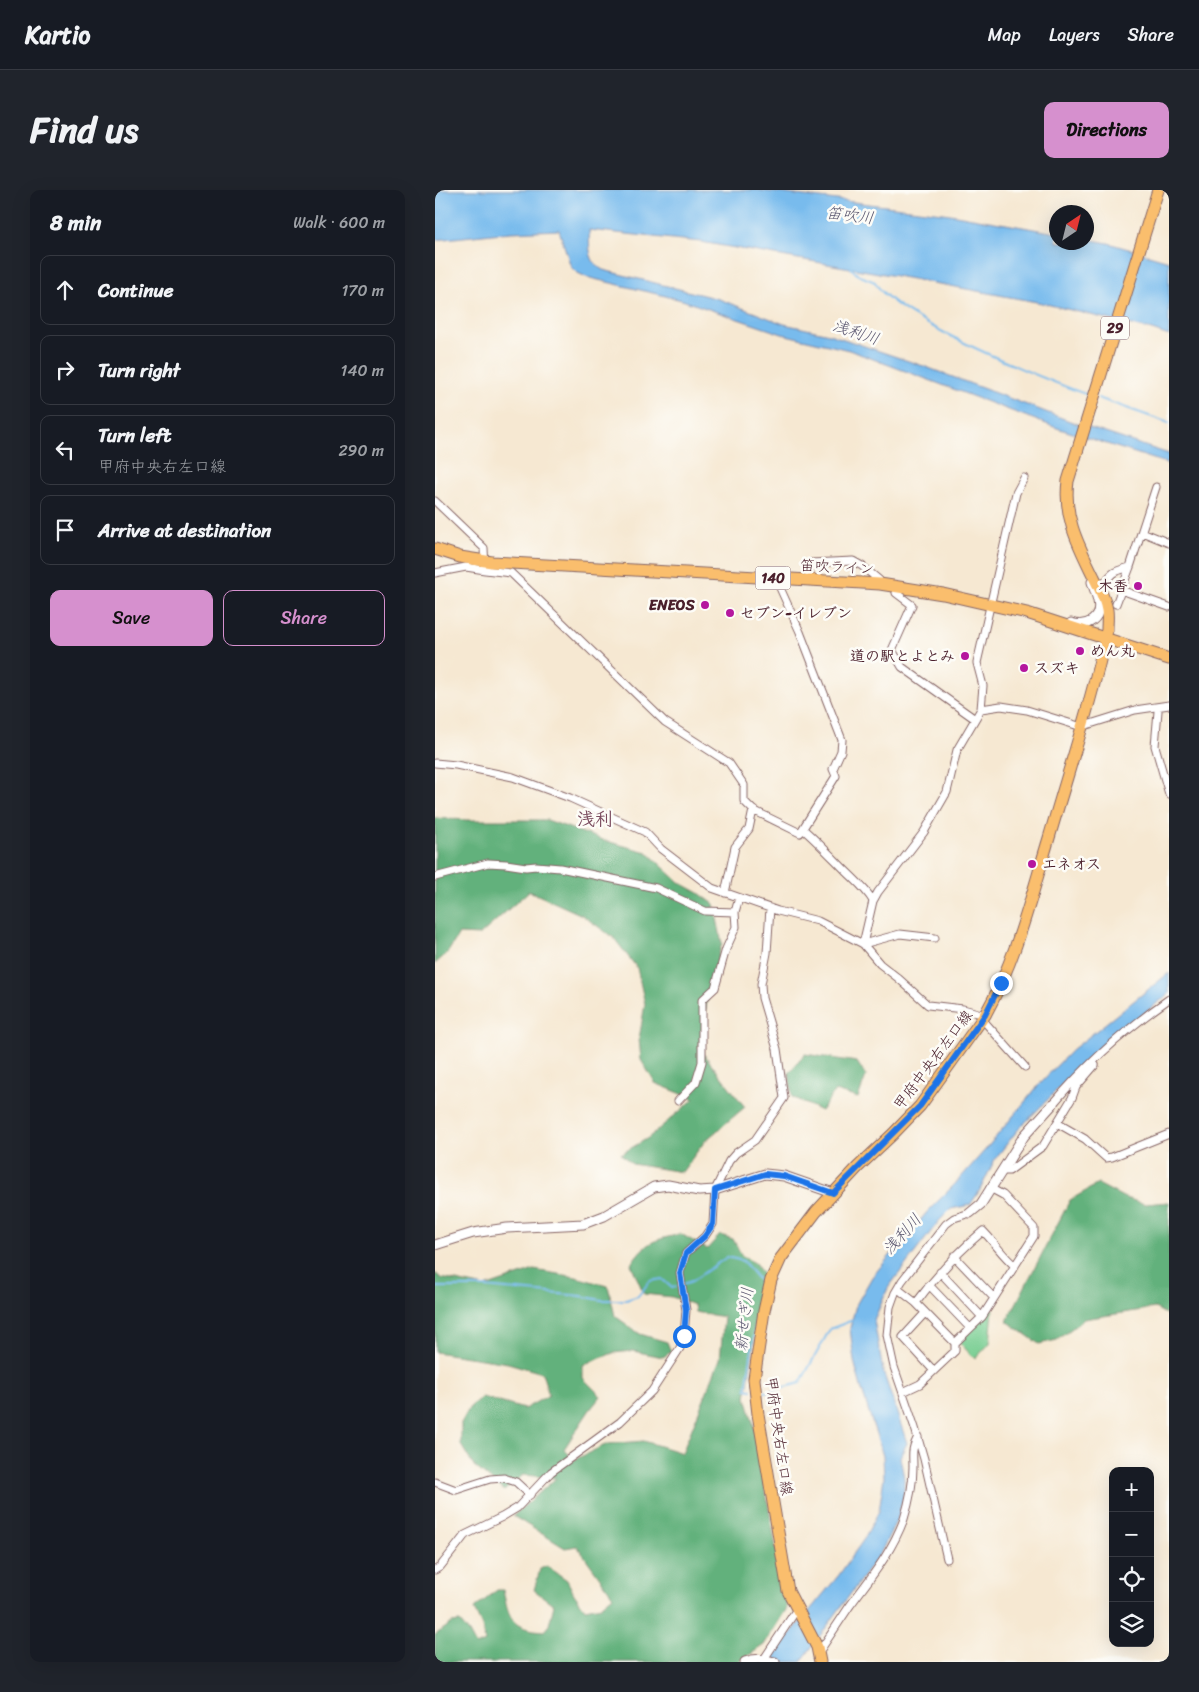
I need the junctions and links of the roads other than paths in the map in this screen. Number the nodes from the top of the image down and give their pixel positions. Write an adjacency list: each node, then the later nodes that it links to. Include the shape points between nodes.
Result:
1 (1157, 192): 8 (main road, 甲府中央右左口線 / 29, via 1068,481 1067,508 1071,526)
2 (1024, 478): 19 (street, via 1016,493)
3 (1156, 486): 5 (street)
4 (435, 501): 9 (street, via 484,548)
5 (1142, 532): 6 (street); 10 (street)
6 (1169, 543)
7 (435, 549): 9 (main road, 笛吹ライン / 140)
8 (1088, 565): 16 (main road, 甲府中央右左口線 / 29); 21 (street, via 1099,603 1098,615 1091,622 1077,625 1059,618)
9 (485, 566): 11 (street); 12 (main road, 笛吹ライン / 140); 31 (street, via 511,573 665,722 729,763 744,786 744,801)
10 (1130, 568): 16 (street, via 1108,576); 17 (street)
11 (435, 573)
12 (777, 579): 13 (main road, 笛吹ライン / 140); 32 (street, via 842,740 833,769 836,776)
13 (808, 580): 14 (main road, 笛吹ライン / 140); 14 (street, via 810,563 853,561)
14 (881, 584): 15 (main road, 笛吹ライン / 140)
15 (896, 587): 19 (main road, 笛吹ライン / 140); 27 (street, via 896,593 912,605 892,650 902,667)
16 (1100, 589): 22 (main road, 甲府中央右左口線 / 29, via 1108,613)
17 (1121, 590): 18 (street); 20 (street)
18 (1116, 604)
19 (991, 605): 21 (main road, 笛吹ライン / 140); 26 (street, via 977,663 983,686)
20 (1169, 607)
21 (1027, 613): 22 (main road, 笛吹ライン / 140)
22 (1105, 639): 23 (main road, 笛吹ライン / 140); 28 (main road, 甲府中央右左口線 / 29)
23 (1169, 659)
24 (1169, 705): 25 (street)
25 (1157, 707): 28 (street); 30 (street, via 1155,746)
26 (981, 709): 27 (street); 28 (street, via 1001,706 1027,710)
27 (975, 718): 36 (street, via 957,750 947,792 939,808)
28 (1082, 726): 44 (main road, 甲府中央右左口線 / 29, via 1022,932)
29 (435, 762): 34 (street, via 513,777 570,798 645,832 661,850 712,888)
30 (1169, 794)
31 (753, 810): 32 (street, via 800,833); 34 (street, via 749,829 735,846)
32 (803, 829): 36 (street)
33 (435, 877): 38 (street, via 487,863 560,868 656,888 705,911)
34 (725, 893): 35 (street)
35 (739, 898): 37 (street); 38 (street)
36 (873, 901): 40 (street)
37 (770, 908): 40 (street, via 818,921); 53 (street, via 762,998 775,1043 784,1098 755,1140 735,1152)
38 (735, 912): 47 (street, via 736,927 715,988 703,1000 702,1062 696,1082)
39 (935, 938): 40 (street, via 900,934)
40 (863, 944): 44 (street, via 880,964 928,1005 963,1009)
41 (1169, 999): 43 (street)
42 (1169, 1004): 43 (street)
43 (1156, 1008): 45 (street)
44 (983, 1017): 46 (street); 54 (main road, 甲府中央右左口線 / 29, via 920,1106)
45 (1092, 1062): 48 (street); 49 (street, via 1095,1065 1076,1087)
46 (1025, 1067)
47 (678, 1101)
48 (1053, 1104): 51 (street, via 1024,1136)
49 (1057, 1123): 50 (street, via 1085,1139 1106,1158); 51 (street, via 1043,1146 1009,1171)
50 (1169, 1134)
51 (1002, 1171): 52 (street)
52 (990, 1188): 55 (street, via 981,1204); 58 (street, via 1003,1195 1034,1228 1034,1236)
53 (715, 1190): 54 (street, via 765,1174 784,1176); 56 (street, via 699,1191 668,1185 654,1187 604,1216 583,1224 507,1228 473,1233); 72 (street, via 713,1224 686,1253 680,1273 686,1310 680,1348 652,1391 620,1422 551,1472)
54 (833, 1193): 75 (main road, 甲府中央右左口線 / 29, via 781,1258 771,1280 754,1378 789,1590)
55 (970, 1213): 61 (street, via 946,1224)
56 (435, 1245)
57 (954, 1256): 58 (street, via 983,1231); 59 (street); 62 (street)
58 (1015, 1266): 62 (street)
59 (939, 1272): 60 (street); 65 (street)
60 (929, 1285): 63 (street); 66 (street)
61 (898, 1288): 63 (street); 69 (street, via 890,1307 887,1335)
62 (994, 1298): 65 (street)
63 (916, 1303): 64 (street)
64 (925, 1313): 67 (street); 68 (street, via 903,1337)
65 (982, 1317): 66 (street)
66 (970, 1328): 67 (street)
67 (955, 1343): 68 (street, via 955,1351)
68 (933, 1371): 69 (street, via 920,1384)
69 (903, 1392): 70 (street)
70 (918, 1437): 73 (street); 76 (street, via 913,1448 910,1493 896,1540)
71 (435, 1482): 72 (street, via 457,1490 504,1478 516,1482)
72 (529, 1496): 74 (street, via 517,1508 465,1535)
73 (947, 1559)
74 (435, 1570)
75 (799, 1611): 76 (main road, 甲府中央右左口線 / 29); 77 (street)
76 (819, 1654)
77 (762, 1660): 78 (street); 79 (street)
78 (745, 1662)
79 (775, 1662)

